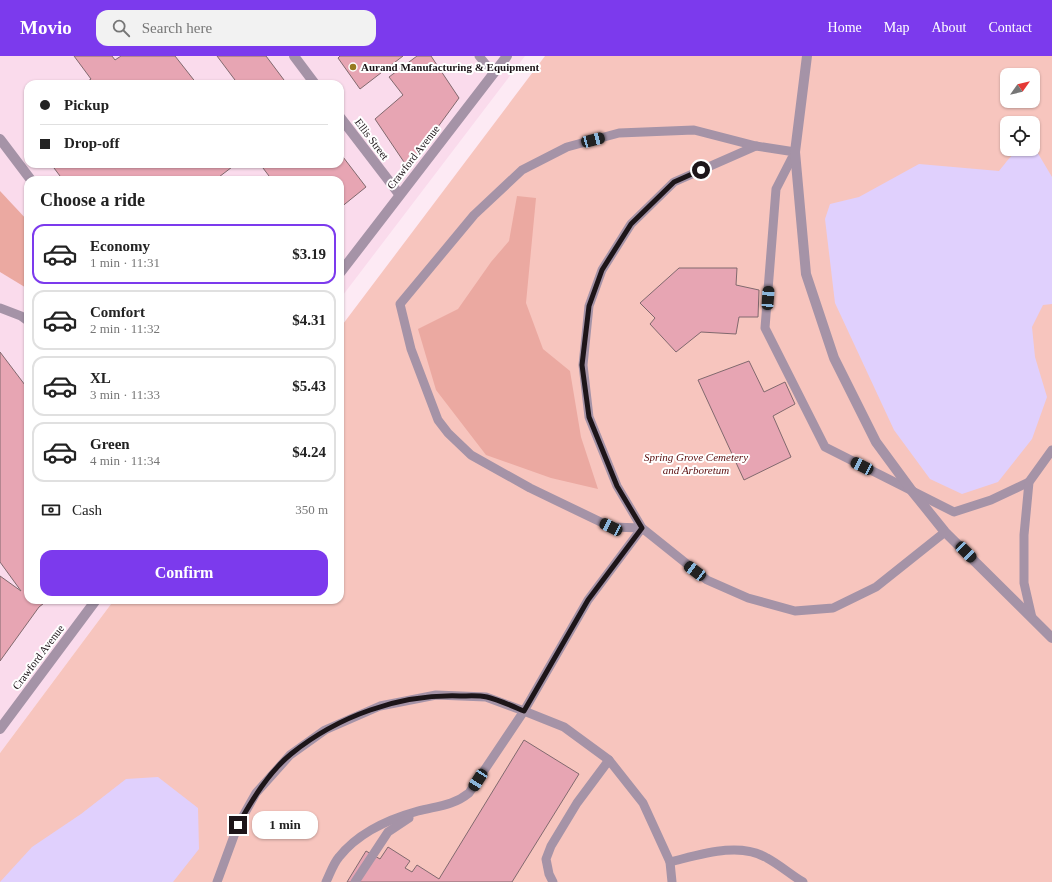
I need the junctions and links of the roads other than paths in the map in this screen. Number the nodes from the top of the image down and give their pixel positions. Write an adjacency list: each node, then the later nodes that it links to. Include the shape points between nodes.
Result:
1 (294, 56): 6 (street)
2 (479, 56): 5 (lane)
3 (506, 56): 5 (street, Crawford Avenue)
4 (807, 56): 10 (street)
5 (493, 73): 12 (street, Crawford Avenue)
6 (312, 80)
7 (344, 122): 12 (street, Ellis Street)
8 (0, 139): 11 (street)
9 (756, 146): 10 (lane); 19 (lane, via 674,182 631,224 602,270 589,306 582,365 589,417 617,486); 19 (lane, via 694,130 619,133 567,147 522,170 479,210 400,304 411,349 438,420 471,455 530,488 611,527)
10 (795, 152): 18 (street, via 806,274 834,358 876,442); 18 (lane, via 776,189 765,328 825,446)
11 (28, 176)
12 (399, 194): 13 (street, Crawford Avenue)
13 (344, 268)
14 (0, 308): 15 (lane)
15 (24, 318)
16 (1052, 450): 17 (lane)
17 (1030, 482): 18 (lane, via 991,500 954,512); 22 (lane, via 1024,535 1024,583)
18 (912, 491): 20 (street)
19 (642, 528): 20 (lane, via 707,580 748,598 795,611 833,608 876,587); 24 (lane, via 588,600)
20 (945, 532): 22 (street)
21 (93, 604): 25 (street, Crawford Avenue)
22 (1032, 618): 23 (street)
23 (1052, 638)
24 (524, 711): 26 (lane, via 564,727); 27 (lane, via 469,793 460,800 444,806); 30 (lane, via 486,697 436,695 380,706 325,730 290,755 256,793 238,825)
25 (0, 729)
26 (609, 760): 28 (lane, via 643,803); 33 (lane, via 577,803 551,846 546,859)
27 (418, 811): 31 (lane, via 363,835 339,858); 32 (lane, via 388,832)
28 (670, 862): 29 (lane, via 701,854 740,850 766,857); 34 (lane)
29 (800, 881)
30 (217, 882)
31 (326, 882)
32 (355, 882)
33 (553, 882)
34 (672, 882)

